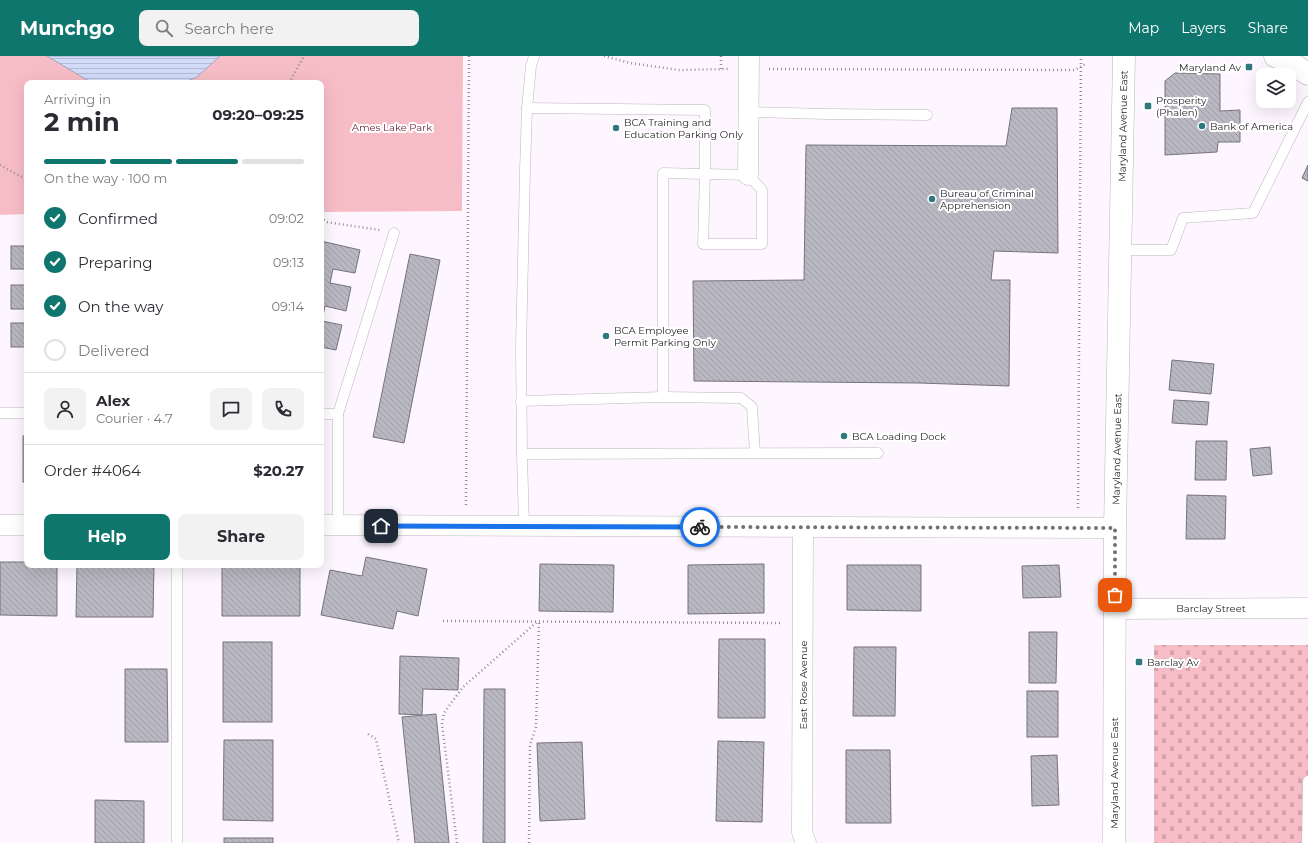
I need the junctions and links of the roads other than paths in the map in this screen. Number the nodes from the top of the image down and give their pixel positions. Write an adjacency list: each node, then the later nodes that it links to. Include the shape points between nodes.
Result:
1 (534, 56): 5 (lane)
2 (1124, 56): 11 (main road, Maryland Avenue East)
3 (749, 63): 6 (street)
4 (1308, 102): 11 (lane, via 1253,213 1183,218 1171,250)
5 (527, 108): 8 (lane, via 705,110); 13 (lane)
6 (749, 112): 7 (lane); 9 (street)
7 (927, 115)
8 (705, 174): 9 (lane); 9 (lane, via 703,244 762,244 762,190); 12 (lane, via 663,173)
9 (748, 175)
10 (394, 233): 17 (lane)
11 (1120, 250): 26 (main road, Maryland Avenue East)
12 (663, 397): 13 (lane); 18 (lane, via 741,398 752,407)
13 (521, 401): 20 (lane)
14 (0, 413): 15 (lane)
15 (24, 413)
16 (324, 414): 17 (lane)
17 (338, 414): 23 (lane)
18 (755, 453): 19 (lane); 20 (lane)
19 (878, 453)
20 (522, 454): 24 (lane)
21 (0, 525): 22 (street)
22 (24, 525)
23 (329, 526): 24 (street)
24 (524, 526): 25 (street)
25 (803, 527): 26 (street); 32 (street, East Rose Avenue, via 802,832)
26 (1115, 528): 28 (main road, Maryland Avenue East)
27 (177, 568): 31 (lane)
28 (1115, 608): 29 (street, Barclay Street); 33 (main road, Maryland Avenue East)
29 (1308, 608)
30 (1308, 781): 34 (lane)
31 (177, 843)
32 (806, 843)
33 (1114, 843)
34 (1307, 843)

